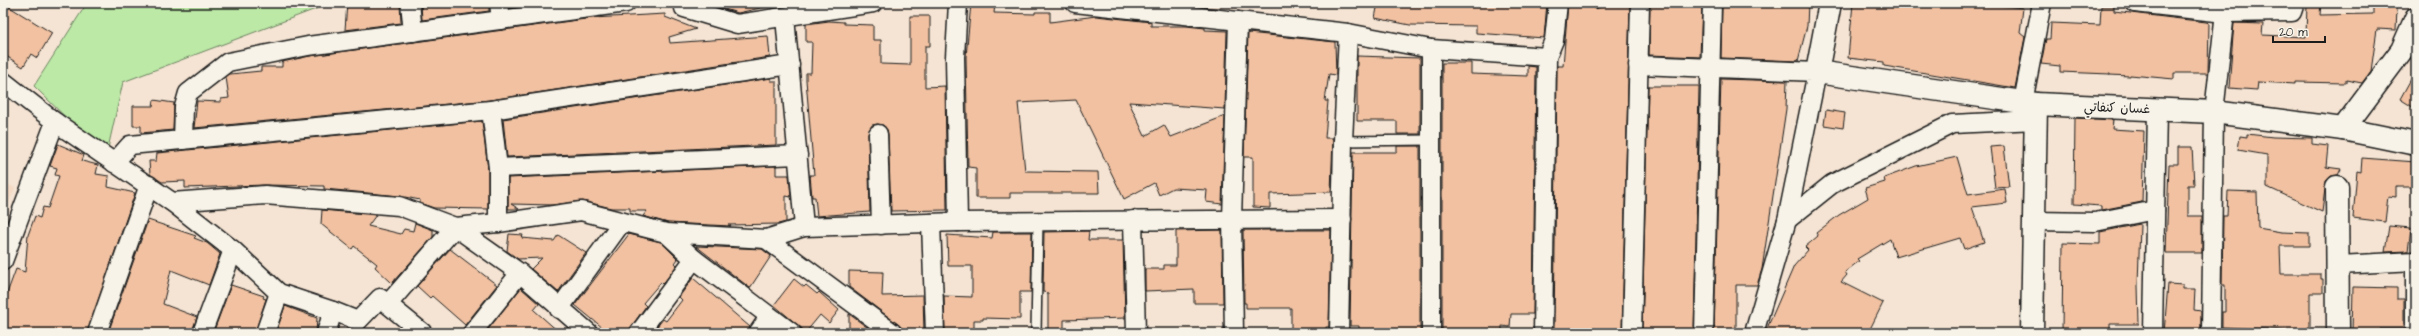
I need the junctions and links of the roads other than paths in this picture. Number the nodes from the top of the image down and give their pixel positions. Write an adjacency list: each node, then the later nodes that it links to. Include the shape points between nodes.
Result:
1 (410, 3): 22 (street)
2 (626, 3): 18 (street)
3 (683, 3): 19 (street, via 684,8 738,24)
4 (874, 3): 15 (street)
5 (958, 3): 55 (street, via 955,57)
6 (1075, 3): 17 (street)
7 (1558, 3): 25 (street, via 1554,40)
8 (1640, 3): 26 (street)
9 (1712, 3): 28 (street)
10 (1830, 3): 29 (street)
11 (2042, 3): 31 (street)
12 (2135, 3): 14 (street)
13 (2295, 3): 16 (street, via 2292,12)
14 (2163, 5): 16 (street)
15 (838, 6): 19 (street)
16 (2225, 8): 34 (street)
17 (1192, 10): 21 (street)
18 (500, 12): 22 (street)
19 (785, 17): 27 (street)
20 (2416, 18): 36 (street, via 2402,50)
21 (1238, 21): 23 (street); 49 (street)
22 (412, 32): 38 (street, via 308,46 228,62 188,93 184,107)
23 (1348, 34): 24 (street); 40 (street)
24 (1431, 49): 25 (street); 39 (street)
25 (1547, 57): 92 (street)
26 (1638, 65): 28 (street); 93 (street)
27 (790, 66): 33 (street); 42 (street)
28 (1709, 66): 29 (street); 94 (street)
29 (1817, 72): 31 (street, غسان كنفاتي); 52 (street)
30 (3, 81): 35 (street)
31 (2032, 108): 32 (street, غسان كنفاتي); 52 (street, via 1952,124 1832,184); 56 (street)
32 (2157, 109): 34 (street, غسان كنفاتي); 48 (street)
33 (491, 110): 38 (street); 44 (street)
34 (2214, 112): 36 (street, غسان كنفاتي); 98 (street)
35 (54, 122): 43 (street); 66 (street)
36 (2343, 130): 41 (street, غسان كنفاتي)
37 (878, 134): 59 (street)
38 (183, 140): 43 (street, via 130,145)
39 (1431, 140): 40 (lane); 91 (street)
40 (1342, 141): 50 (street)
41 (2416, 144)
42 (798, 155): 44 (street); 61 (street)
43 (114, 163): 45 (street)
44 (498, 168): 57 (street)
45 (149, 185): 47 (street); 76 (street)
46 (2337, 187): 67 (street)
47 (172, 202): 60 (street, via 265,195 399,206); 64 (street)
48 (2155, 210): 56 (street, via 2095,222); 97 (street)
49 (1232, 219): 50 (street); 51 (street); 89 (street)
50 (1342, 219): 90 (street)
51 (1132, 220): 53 (street); 88 (street)
52 (1787, 220): 95 (street)
53 (1038, 221): 55 (street); 87 (lane)
54 (622, 222): 57 (street, via 581,211); 62 (street); 71 (street)
55 (958, 222): 58 (street)
56 (2034, 222): 96 (street)
57 (498, 223): 60 (street)
58 (931, 223): 59 (street); 86 (street)
59 (881, 225): 61 (street)
60 (455, 227): 68 (street); 70 (street)
61 (804, 227): 63 (street)
62 (666, 233): 63 (street); 65 (street)
63 (766, 239): 85 (street)
64 (233, 250): 69 (street); 77 (street)
65 (694, 259): 73 (street); 82 (street)
66 (3, 261)
67 (2339, 265): 99 (street); 100 (street, via 2415,261)
68 (520, 273): 71 (street); 81 (street)
69 (279, 294): 72 (street); 78 (street)
70 (388, 304): 72 (street, via 380,298 358,321); 74 (street)
71 (559, 309): 75 (street)
72 (334, 311): 79 (street)
73 (769, 317): 83 (street); 84 (street)
74 (406, 327): 80 (street)
75 (580, 331)
76 (97, 333)
77 (202, 333)
78 (265, 333)
79 (326, 333)
80 (423, 333)
81 (472, 333)
82 (639, 333)
83 (758, 333)
84 (792, 333)
85 (893, 333)
86 (935, 333)
87 (1036, 333)
88 (1136, 333)
89 (1234, 333)
90 (1339, 333)
91 (1431, 333)
92 (1543, 333)
93 (1632, 333)
94 (1704, 333)
95 (1754, 333)
96 (2032, 333)
97 (2153, 333)
98 (2211, 333)
99 (2338, 333)
100 (2415, 333)

